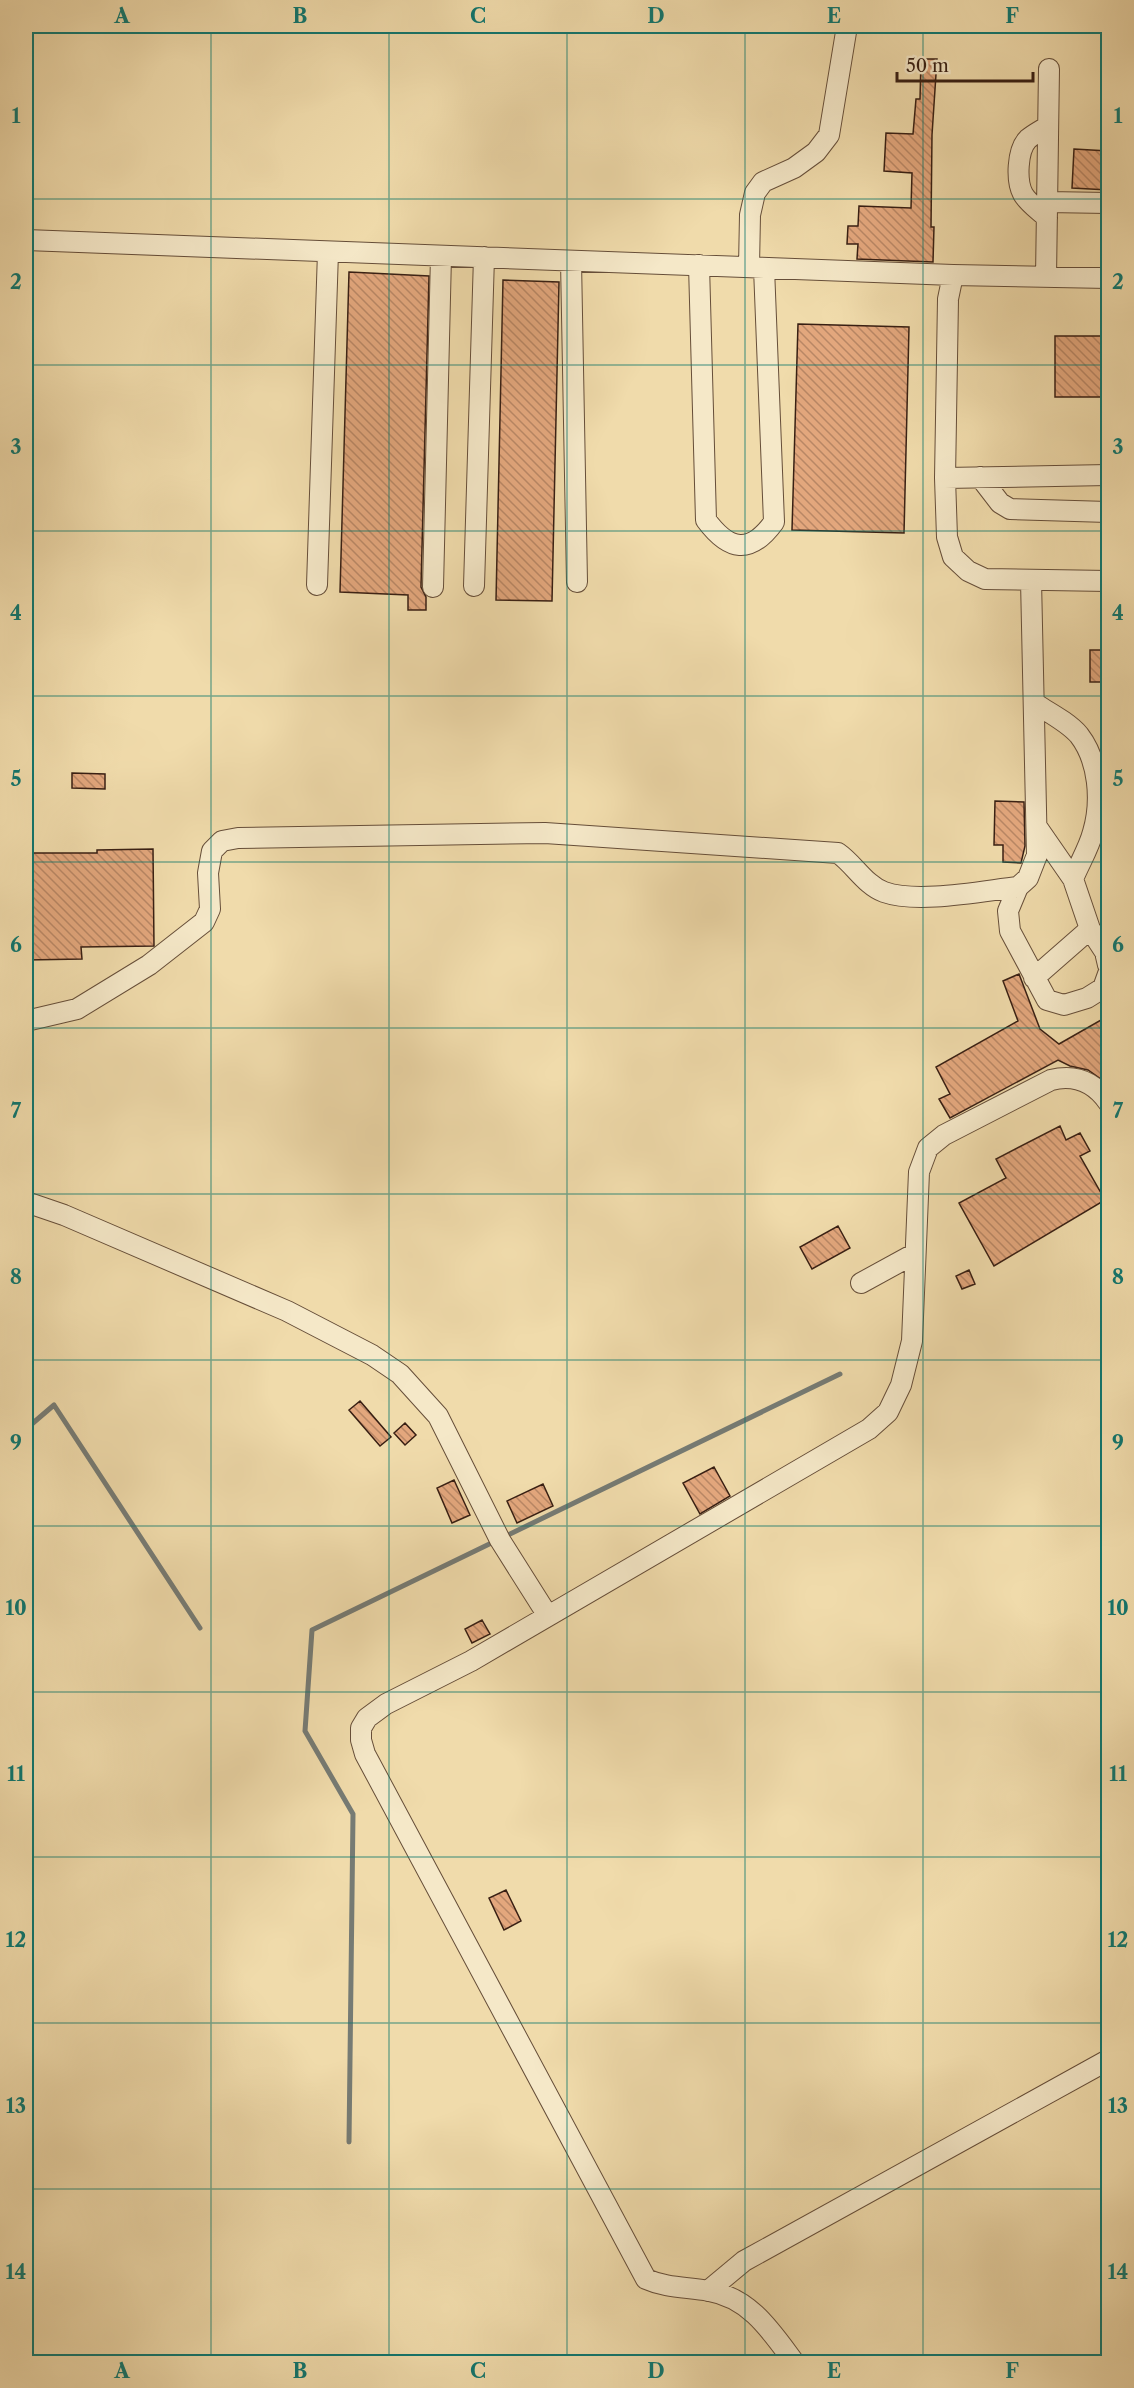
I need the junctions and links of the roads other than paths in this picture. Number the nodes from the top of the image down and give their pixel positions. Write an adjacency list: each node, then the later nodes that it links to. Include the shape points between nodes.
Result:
1 (848, 26): 12 (lane, via 829,135 816,152 794,168 763,182 755,193 750,215)
2 (1049, 69): 3 (lane)
3 (1048, 126): 5 (lane); 5 (lane, via 1027,140 1019,169 1024,196)
4 (1108, 202): 5 (lane)
5 (1047, 210): 14 (lane)
6 (26, 240): 7 (lane)
7 (328, 252): 8 (lane); 23 (lane)
8 (441, 256): 9 (lane); 25 (lane)
9 (484, 257): 10 (lane); 24 (lane)
10 (571, 261): 11 (lane); 22 (lane)
11 (699, 265): 12 (lane); 12 (lane, via 706,519 715,533 731,544 751,545 774,522)
12 (756, 268): 13 (lane)
13 (953, 275): 14 (lane); 18 (lane, via 948,299)
14 (1046, 277): 15 (lane)
15 (1108, 278)
16 (1108, 475): 17 (lane)
17 (980, 477): 18 (lane); 19 (lane, via 1000,503 1010,509)
18 (945, 478): 20 (lane, via 947,537 953,557 968,571 985,579)
19 (1108, 512)
20 (1031, 580): 21 (lane); 26 (lane)
21 (1108, 581)
22 (577, 582)
23 (317, 585)
24 (474, 585)
25 (433, 587)
26 (1034, 703): 27 (lane); 28 (lane, via 1077,733 1096,773 1093,834)
27 (1037, 827): 28 (lane); 29 (lane, via 1037,855 1028,878)
28 (1072, 879): 30 (lane)
29 (1018, 887): 33 (lane, via 1008,911 1010,931); 34 (lane, via 904,896 883,892 838,853 545,833 238,838 222,841 212,851 208,873 210,909 204,922 149,965 77,1009)
30 (1090, 929): 31 (lane, via 1105,952); 33 (lane)
31 (1108, 965)
32 (1108, 974): 33 (lane, via 1103,988 1064,1005 1047,1000)
33 (1034, 978)
34 (26, 1021)
35 (1108, 1102): 37 (lane, via 1102,1093 1077,1077 1065,1076 944,1135 928,1148 919,1172)
36 (26, 1202): 39 (lane, via 287,1311 400,1374 438,1416 500,1540)
37 (915, 1254): 38 (lane); 39 (lane, via 912,1341 901,1385 888,1412 869,1429)
38 (861, 1282)
39 (548, 1616): 41 (lane, via 386,1704 367,1718 361,1728 361,1740 365,1754 646,2279 659,2285)
40 (1108, 2060): 41 (lane, via 744,2261)
41 (708, 2291): 42 (lane, via 728,2295 748,2306)
42 (794, 2362)

